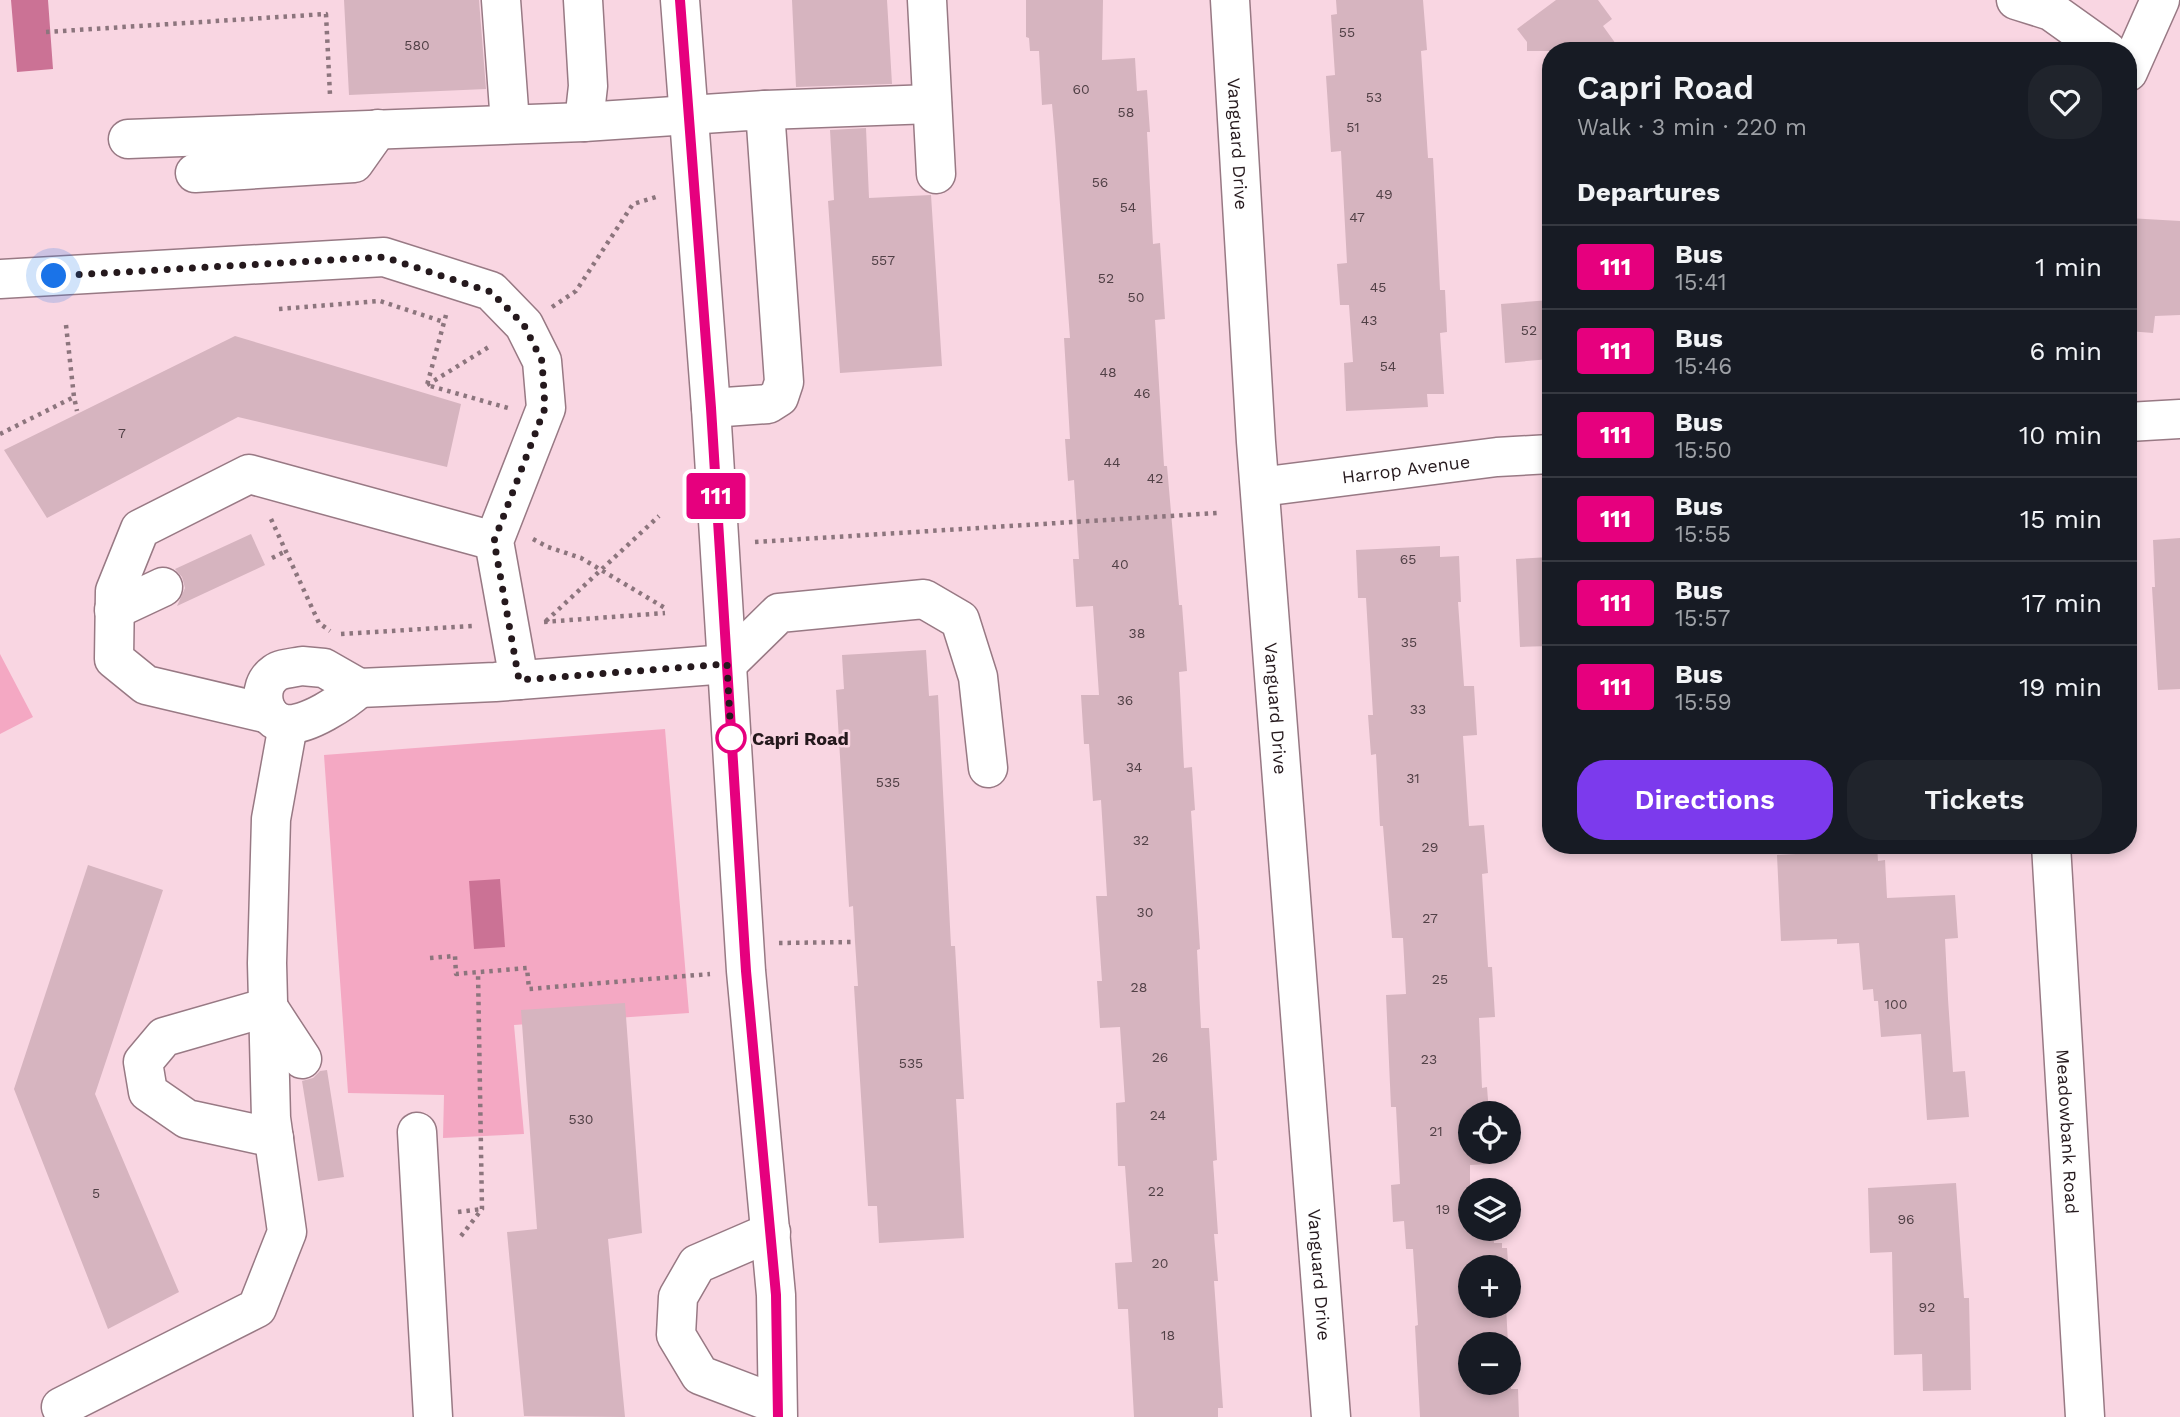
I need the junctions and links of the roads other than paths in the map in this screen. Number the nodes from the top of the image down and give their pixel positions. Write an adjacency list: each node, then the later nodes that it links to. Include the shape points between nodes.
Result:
1 (501, 0): 14 (street)
2 (583, 0): 13 (street, via 588,86)
3 (680, 0): 12 (street)
4 (927, 0): 10 (street)
5 (1230, 0): 24 (street, Vanguard Drive)
6 (2016, 0): 8 (street, via 2050,11)
7 (2160, 0): 9 (street)
8 (2093, 42)
9 (2136, 42)
10 (932, 104): 11 (street); 18 (street)
11 (765, 110): 12 (street); 20 (street, via 784,382 779,397 768,404)
12 (688, 116): 13 (street); 20 (street)
13 (584, 122): 14 (street)
14 (510, 123): 15 (street)
15 (378, 128): 16 (street); 17 (street, via 354,163)
16 (128, 139)
17 (195, 173)
18 (936, 174)
19 (0, 279): 25 (street, via 384,257 491,292 524,325 542,361 545,408)
20 (711, 408): 28 (street)
21 (2180, 419): 22 (street)
22 (2137, 421)
23 (1542, 454): 24 (street, Harrop Avenue)
24 (1260, 487): 42 (street, Vanguard Drive)
25 (497, 532): 27 (street, via 248,474 140,529 115,591); 29 (street, via 527,623)
26 (163, 587): 27 (street)
27 (114, 610): 31 (street, via 114,659 146,685)
28 (727, 664): 29 (street); 32 (street, via 779,613 924,599 960,620 978,677); 38 (street, via 745,958)
29 (519, 680): 30 (street)
30 (359, 688): 31 (street, via 303,722); 31 (street, via 314,666 283,669 274,673 262,697)
31 (278, 720): 34 (street, via 271,819)
32 (988, 768)
33 (2052, 854): 43 (street, Meadowbank Road)
34 (268, 1007): 35 (street); 37 (street); 37 (street, via 164,1037 143,1062 148,1092 187,1119)
35 (302, 1059)
36 (417, 1132): 41 (street)
37 (274, 1138): 39 (street, via 287,1232 257,1308)
38 (771, 1232): 40 (street); 40 (street, via 697,1264 678,1297 676,1335 700,1375)
39 (61, 1407)
40 (777, 1410)
41 (433, 1417)
42 (1331, 1417)
43 (2085, 1417)

